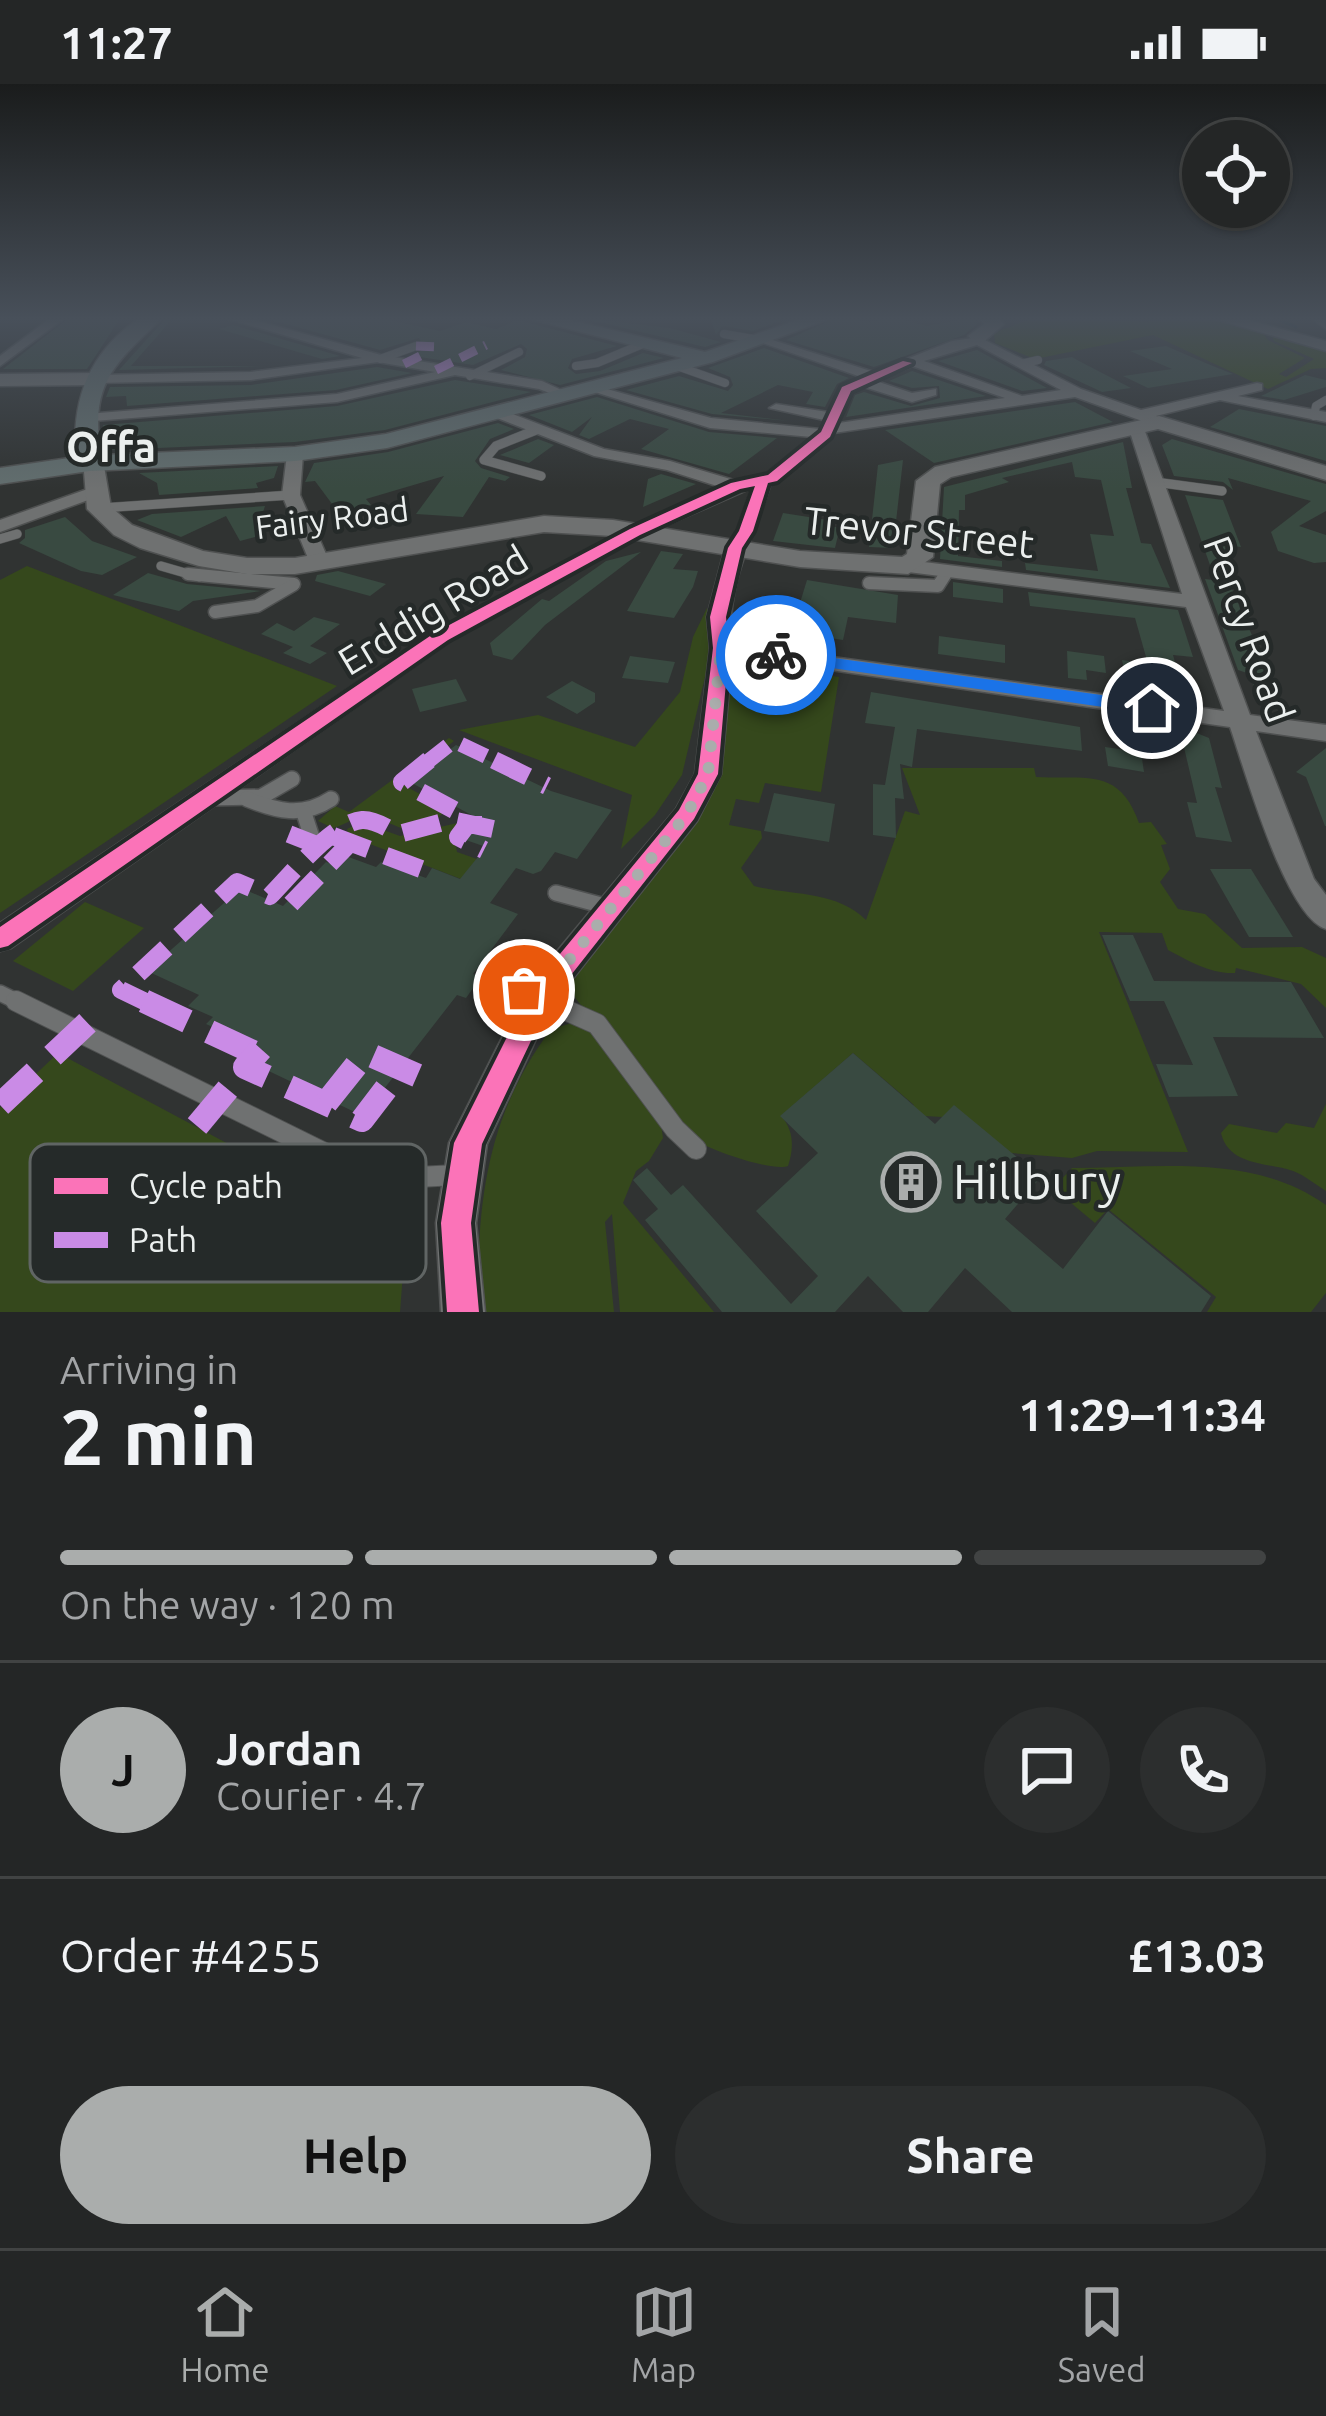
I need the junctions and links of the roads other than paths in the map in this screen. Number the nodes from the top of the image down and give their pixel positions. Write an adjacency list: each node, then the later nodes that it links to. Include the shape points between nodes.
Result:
1 (98, 374): 15 (main road)
2 (263, 374): 15 (street)
3 (444, 374): 30 (street, via 337,398)
4 (459, 374): 13 (street)
5 (473, 374): 13 (lane)
6 (585, 374): 14 (lane)
7 (605, 374): 14 (main road)
8 (700, 374): 18 (lane)
9 (851, 374): 16 (street)
10 (878, 374): 16 (street)
11 (955, 374): 24 (street)
12 (1049, 374): 21 (street)
13 (470, 376): 22 (street)
14 (582, 377): 22 (main road); 32 (street, via 710,423)
15 (95, 379): 17 (main road); 30 (main road)
16 (866, 379): 20 (street, via 912,398); 32 (street, via 846,389)
17 (0, 380)
18 (725, 383)
19 (1257, 387): 23 (street)
20 (931, 392)
21 (1076, 392): 24 (street); 31 (street)
22 (563, 394): 28 (main road)
23 (1226, 398): 29 (street); 31 (street)
24 (1024, 400): 33 (street)
25 (1326, 400): 29 (lane, via 1316,406)
26 (880, 405): 33 (street)
27 (776, 408): 32 (street)
28 (497, 413): 34 (street); 35 (main road, via 424,434)
29 (1320, 417)
30 (86, 419): 36 (main road)
31 (1145, 422): 37 (main road); 40 (street, Percy Road); 51 (main road, via 943,472 928,482 920,557)
32 (829, 427): 33 (street); 41 (street)
33 (882, 428)
34 (536, 430): 39 (lane, via 496,446 484,460); 42 (street)
35 (295, 454): 36 (main road); 44 (street)
36 (89, 463): 38 (main road); 45 (main road)
37 (1326, 472)
38 (0, 476)
39 (541, 476)
40 (1154, 482): 43 (lane); 55 (street, Percy Road)
41 (762, 483): 42 (street, Erddig Road); 49 (street)
42 (736, 486): 47 (street, Erddig Road)
43 (1222, 491)
44 (291, 496): 45 (lane); 52 (street, via 314,539)
45 (98, 500): 46 (street); 52 (main road, Fairy Road, via 123,530 199,559)
46 (8, 530): 48 (lane)
47 (635, 532): 49 (main road, Trevor Street); 52 (main road, Fairy Road, via 544,524); 61 (street, Erddig Road, via 442,637)
48 (0, 539)
49 (735, 548): 51 (main road, Trevor Street); 57 (street, via 718,617)
50 (161, 566): 52 (lane, via 201,578)
51 (908, 566): 53 (street, Trevor Street)
52 (303, 571): 56 (lane, via 258,607)
53 (945, 574): 54 (lane, via 928,590); 55 (street, Trevor Street)
54 (869, 583)
55 (1195, 602): 58 (street, Percy Road)
56 (215, 612)
57 (721, 648): 58 (street); 67 (street, via 708,774 687,814)
58 (1242, 720): 59 (street); 68 (street, Percy Road, via 1301,884)
59 (1326, 733)
60 (292, 779): 62 (lane)
61 (201, 798): 62 (lane); 69 (street, Erddig Road)
62 (246, 799): 64 (lane)
63 (331, 799): 64 (lane)
64 (304, 813): 65 (lane)
65 (314, 844)
66 (556, 893): 67 (lane)
67 (613, 908): 70 (street)
68 (1326, 917)
69 (1, 937)
70 (525, 991): 73 (lane, via 597,1024); 74 (street)
71 (5, 996): 72 (lane)
72 (306, 1144)
73 (696, 1149)
74 (463, 1175): 75 (lane); 76 (street, via 456,1223)
75 (426, 1177)
76 (463, 1312)

